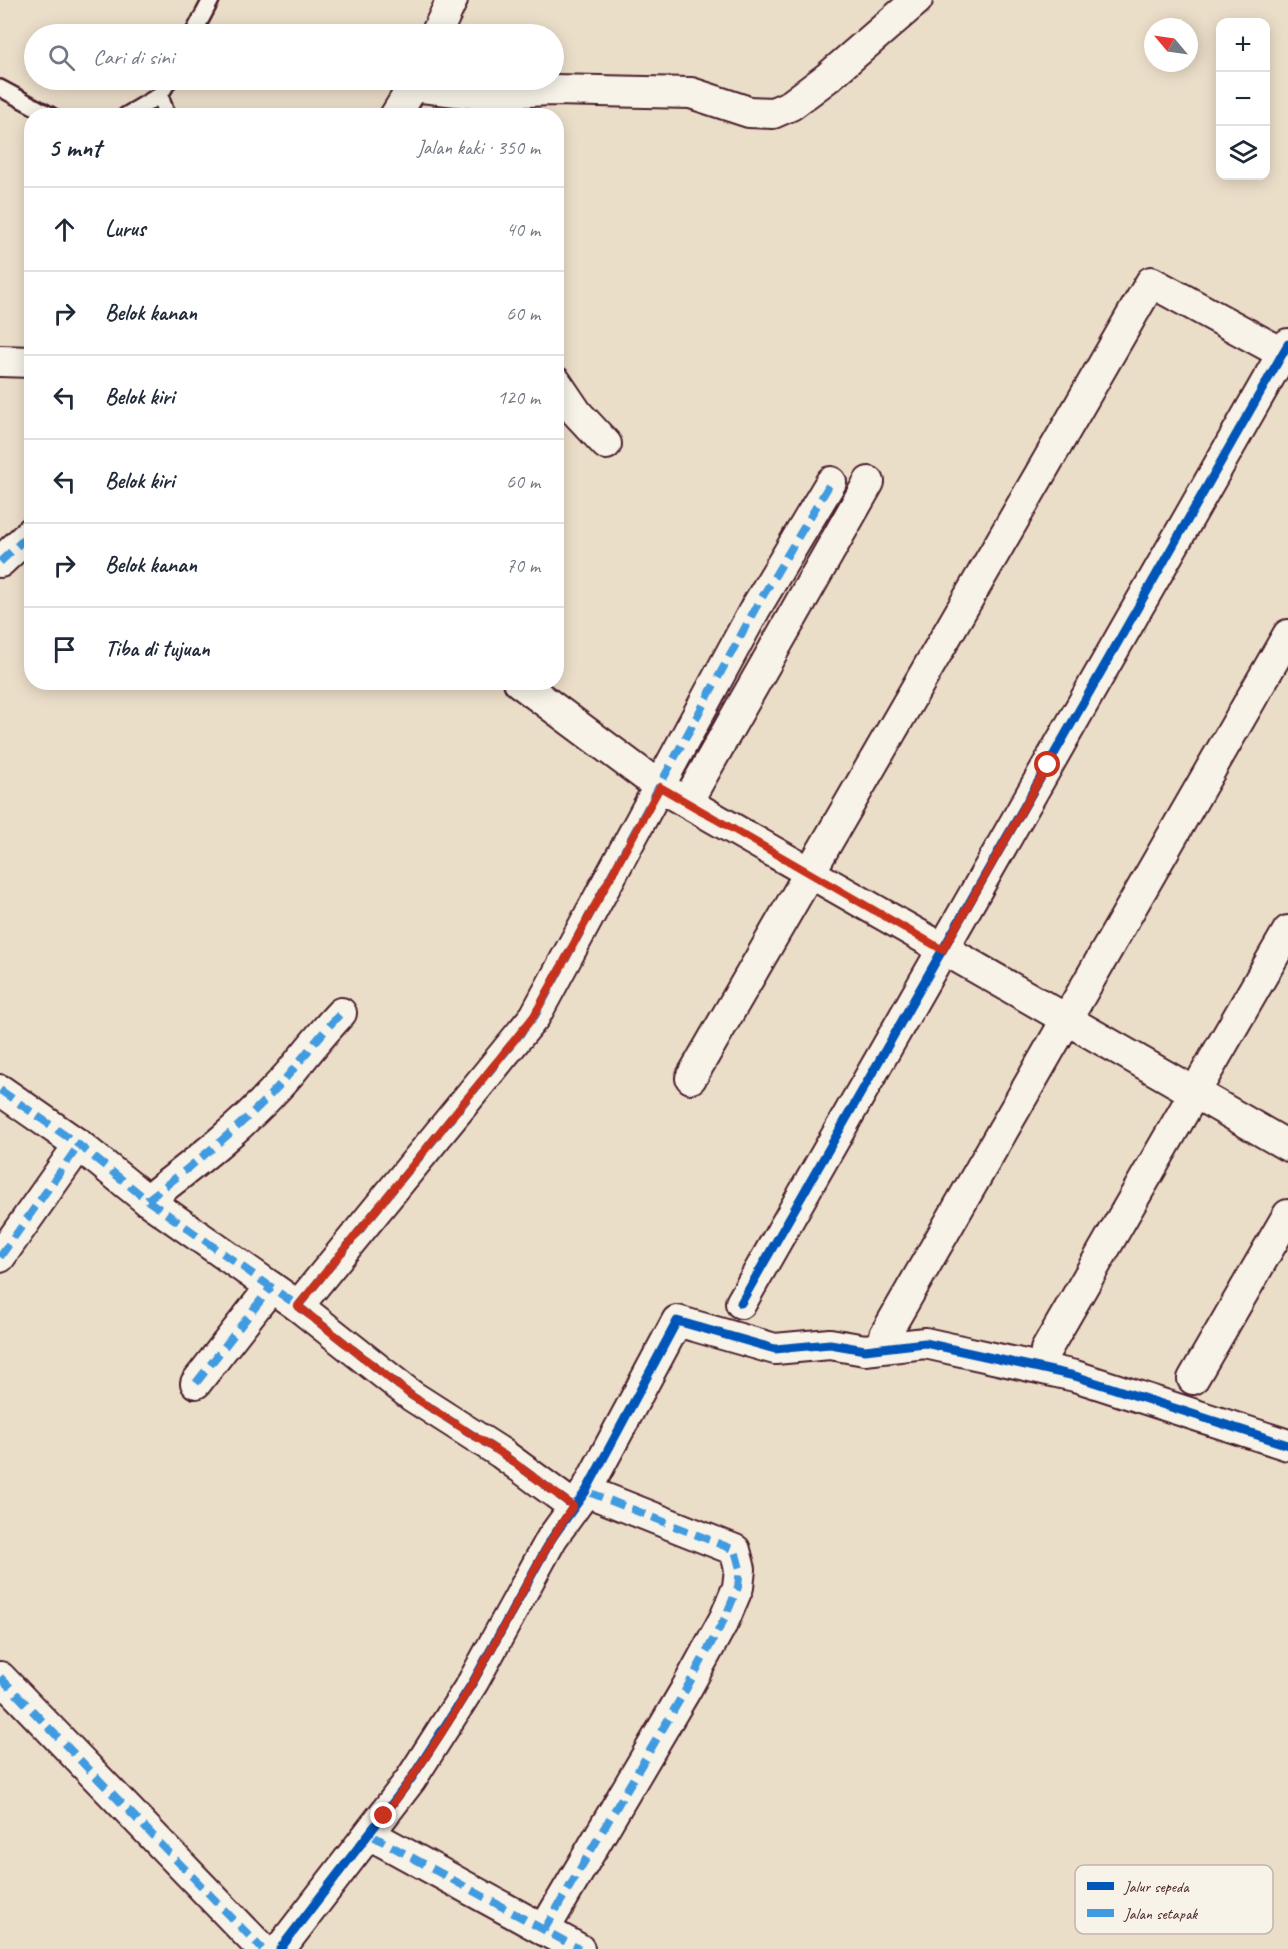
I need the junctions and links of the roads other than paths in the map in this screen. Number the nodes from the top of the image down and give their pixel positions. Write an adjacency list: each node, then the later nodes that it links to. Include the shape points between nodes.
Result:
1 (211, 0): 4 (lane)
2 (452, 0): 5 (street)
3 (917, 0): 10 (street, via 826,78 791,105 773,113 749,112 691,93)
4 (198, 24)
5 (441, 24)
6 (0, 88): 13 (lane)
7 (163, 90): 12 (lane)
8 (411, 90): 16 (street)
9 (456, 90): 11 (street)
10 (554, 90)
11 (554, 90)
12 (160, 95): 14 (lane); 15 (lane)
13 (37, 108)
14 (138, 108)
15 (164, 108)
16 (400, 108)
17 (1285, 349): 30 (street, via 1151,282); 32 (street)
18 (0, 361): 19 (street)
19 (24, 362)
20 (564, 394): 21 (street)
21 (606, 444)
22 (831, 482): 28 (street, via 755,609)
23 (869, 482): 29 (street)
24 (24, 540): 25 (street)
25 (0, 562)
26 (1288, 635): 34 (street)
27 (530, 690): 28 (street)
28 (660, 787): 29 (street); 45 (street, via 534,1016)
29 (687, 802): 30 (street)
30 (810, 873): 32 (street); 35 (street)
31 (1288, 931): 37 (street)
32 (943, 950): 34 (street); 44 (street)
33 (341, 1013): 40 (street, via 291,1072 213,1150)
34 (1066, 1020): 37 (street); 46 (street)
35 (691, 1078)
36 (0, 1090): 38 (street)
37 (1194, 1093): 39 (street); 47 (street)
38 (79, 1145): 40 (street); 42 (street)
39 (1288, 1146)
40 (147, 1200): 43 (street)
41 (1288, 1215): 48 (street)
42 (0, 1257)
43 (271, 1287): 45 (street); 49 (street)
44 (741, 1303)
45 (298, 1306): 51 (street, via 412,1396)
46 (885, 1335)
47 (1046, 1350)
48 (1193, 1379)
49 (196, 1383)
50 (1288, 1445): 51 (street, via 1075,1377 925,1342 866,1350 830,1344 775,1349 676,1320)
51 (580, 1499): 53 (street, via 552,1538 472,1682); 54 (street, via 735,1550 740,1569 738,1587 719,1629)
52 (0, 1677): 55 (street)
53 (371, 1834): 54 (street); 56 (street)
54 (544, 1930): 57 (street)
55 (262, 1949)
56 (280, 1949)
57 (579, 1949)

